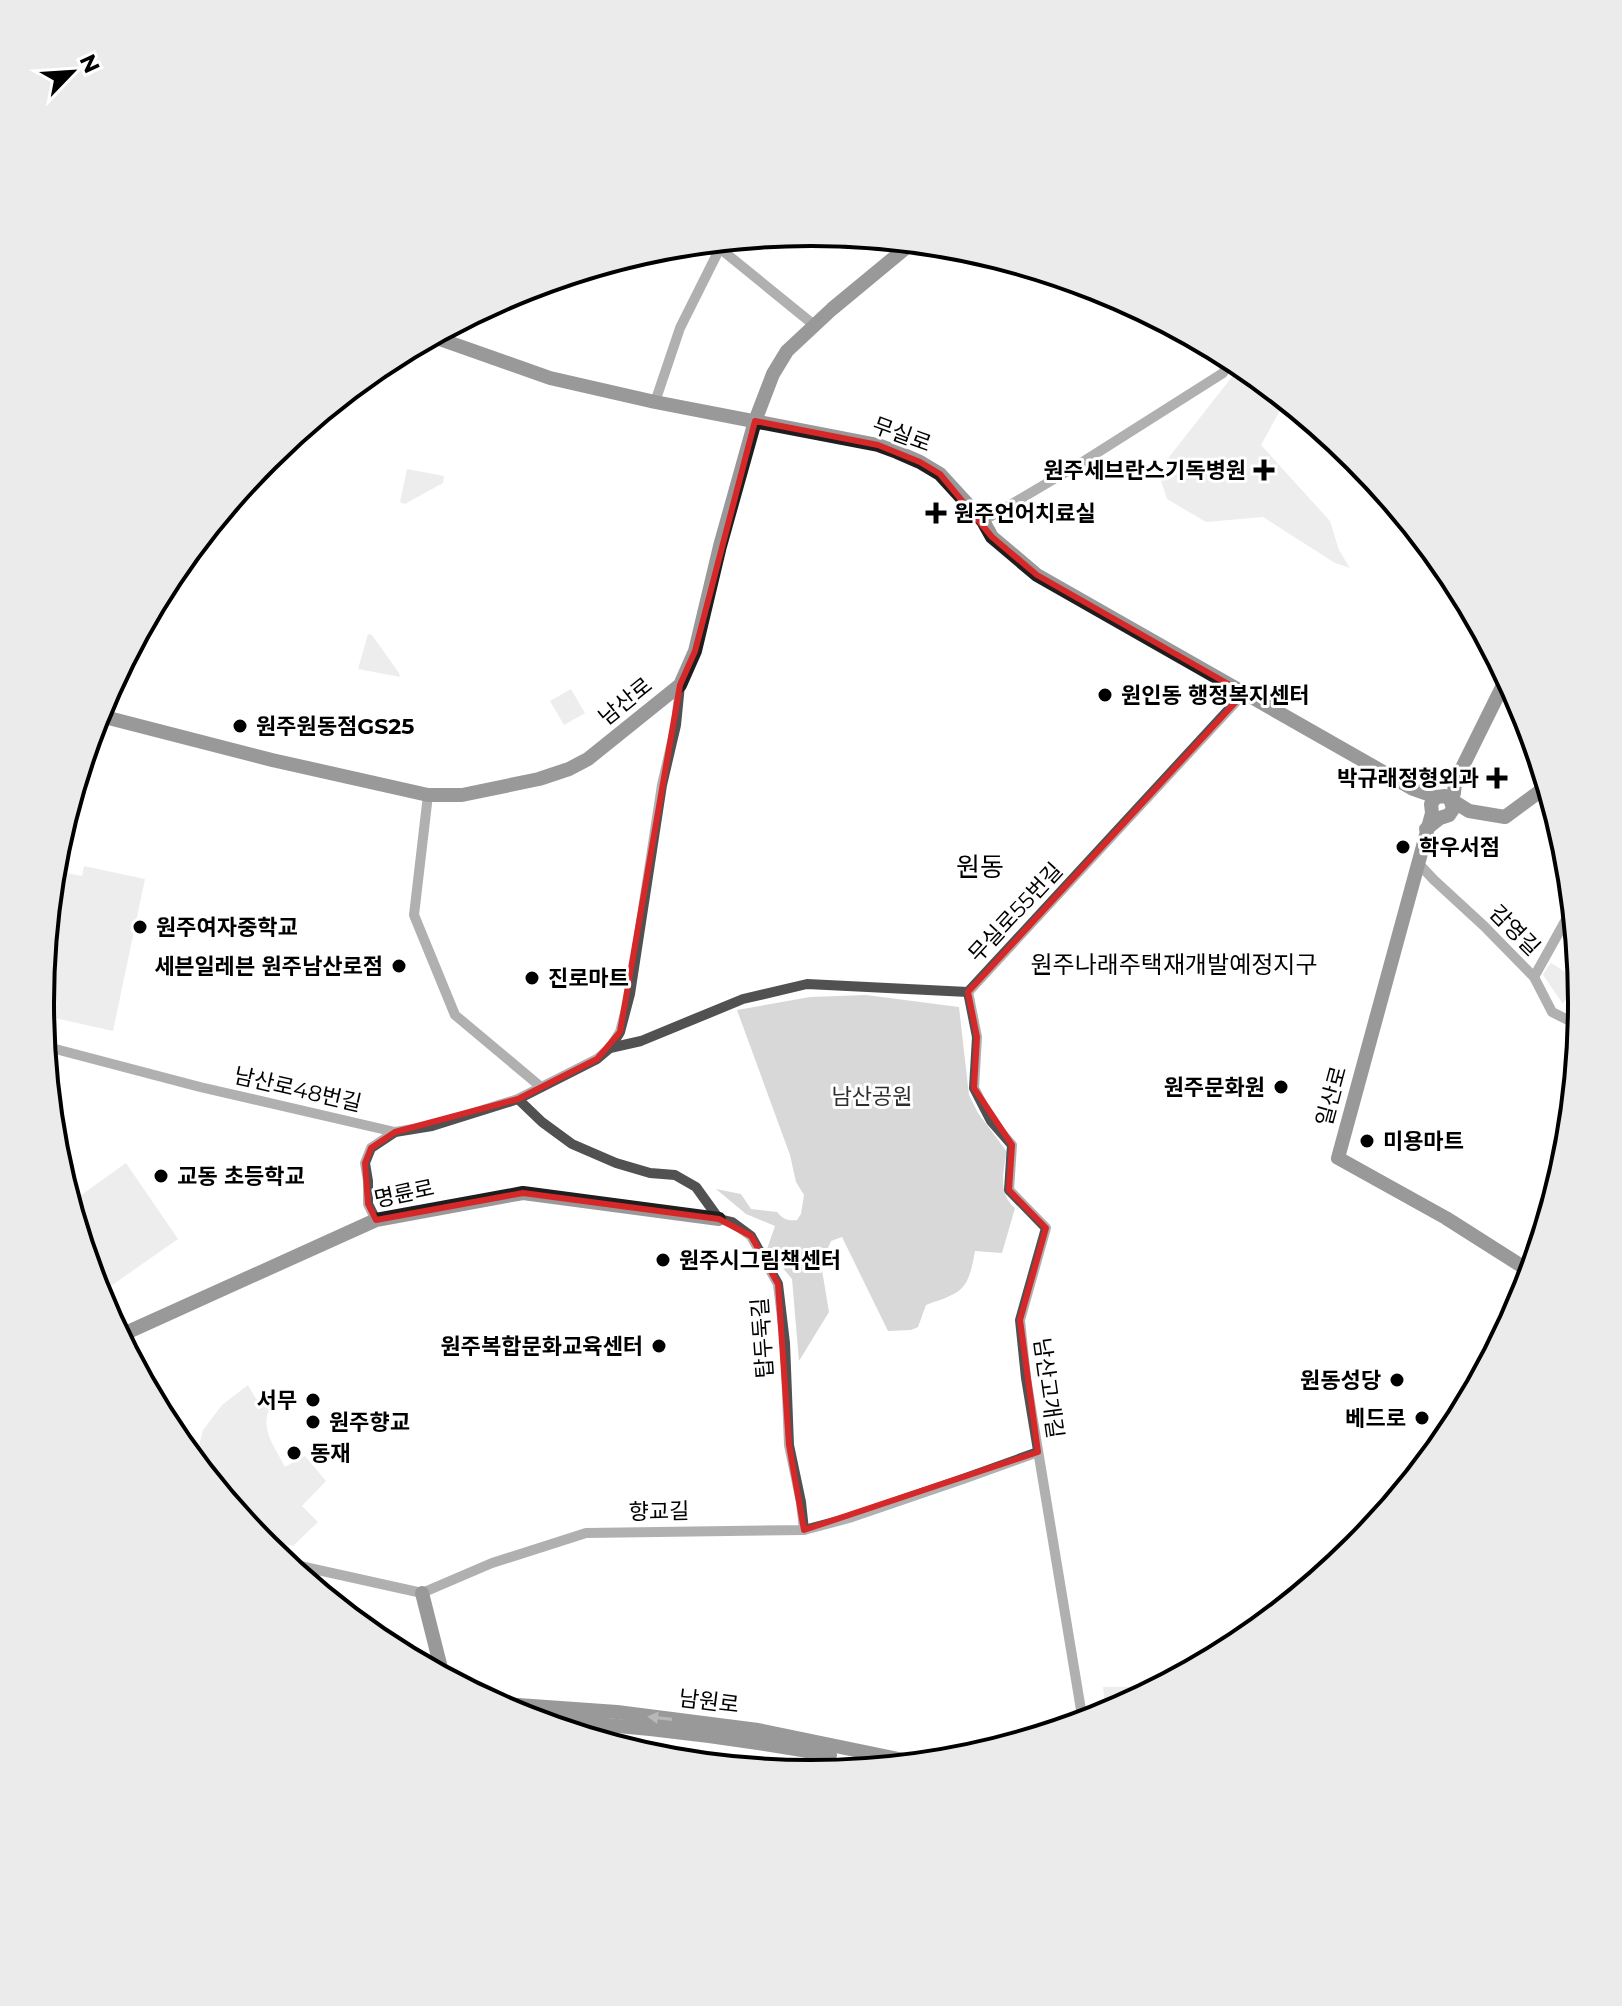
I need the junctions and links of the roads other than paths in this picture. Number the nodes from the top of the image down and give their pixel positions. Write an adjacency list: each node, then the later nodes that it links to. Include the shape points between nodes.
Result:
1 (729, 251): 4 (street)
2 (902, 251): 4 (street, 남산로)
3 (716, 252): 7 (street, via 680,328)
4 (814, 325): 8 (street, 남산로, via 787,351)
5 (445, 341): 7 (street, 무실로, via 550,378)
6 (1225, 369): 9 (street)
7 (655, 402): 8 (street, 무실로)
8 (755, 421): 9 (street, 무실로, via 878,445 920,462 940,474); 10 (street, 남산로, via 695,651)
9 (983, 521): 12 (street, 무실로, via 992,537 1037,575)
10 (680, 685): 15 (street, 남산로, via 569,769 501,788); 22 (street, via 630,994)
11 (1500, 690): 16 (street, 일산로, via 1454,793)
12 (1244, 693): 16 (street, 무실로); 20 (street, 무실로55번길)
13 (110, 718): 15 (street, 남산로)
14 (1538, 793): 16 (street, via 1505,817)
15 (428, 795): 24 (street, via 414,915 455,1015)
16 (1442, 806): 17 (street, 일산로, via 1426,829)
17 (1417, 862): 19 (street, 감영길); 29 (street, 일산로, via 1338,1158)
18 (1564, 924): 19 (street)
19 (1534, 977): 21 (street, 감영길, via 1552,1012)
20 (968, 992): 22 (street, 무실로55번길, via 807,984 743,999 641,1041); 31 (street, 남산고개길, via 977,1037 974,1088 991,1121 1012,1145 1009,1190 1046,1228 1020,1320)
21 (1567, 1020)
22 (610, 1048): 24 (street, 남산로48번길)
23 (56, 1049): 26 (street, 남산로48번길)
24 (541, 1087): 25 (street, 남산로48번길)
25 (518, 1099): 26 (street, 남산로48번길); 27 (street, 탑두둑길, via 572,1144 616,1163 675,1175 696,1187)
26 (395, 1132): 28 (street, via 371,1148 365,1163 368,1204)
27 (719, 1219): 28 (street, 명륜로, via 523,1193); 32 (street, 탑두둑길, via 751,1236 778,1284 789,1445)
28 (376, 1220): 30 (street, 명륜로)
29 (1521, 1264)
30 (129, 1331)
31 (1038, 1452): 32 (street, 향교길); 37 (street, 남산고개길)
32 (804, 1530): 34 (street, 향교길, via 586,1533 492,1563)
33 (307, 1568): 34 (street)
34 (422, 1593): 35 (street)
35 (440, 1663)
36 (531, 1706): 39 (street, 남원로, one-way to 36, via 758,1730)
37 (1081, 1710)
38 (597, 1729): 40 (street, 남원로, via 753,1741)
39 (884, 1756)
40 (851, 1758)

